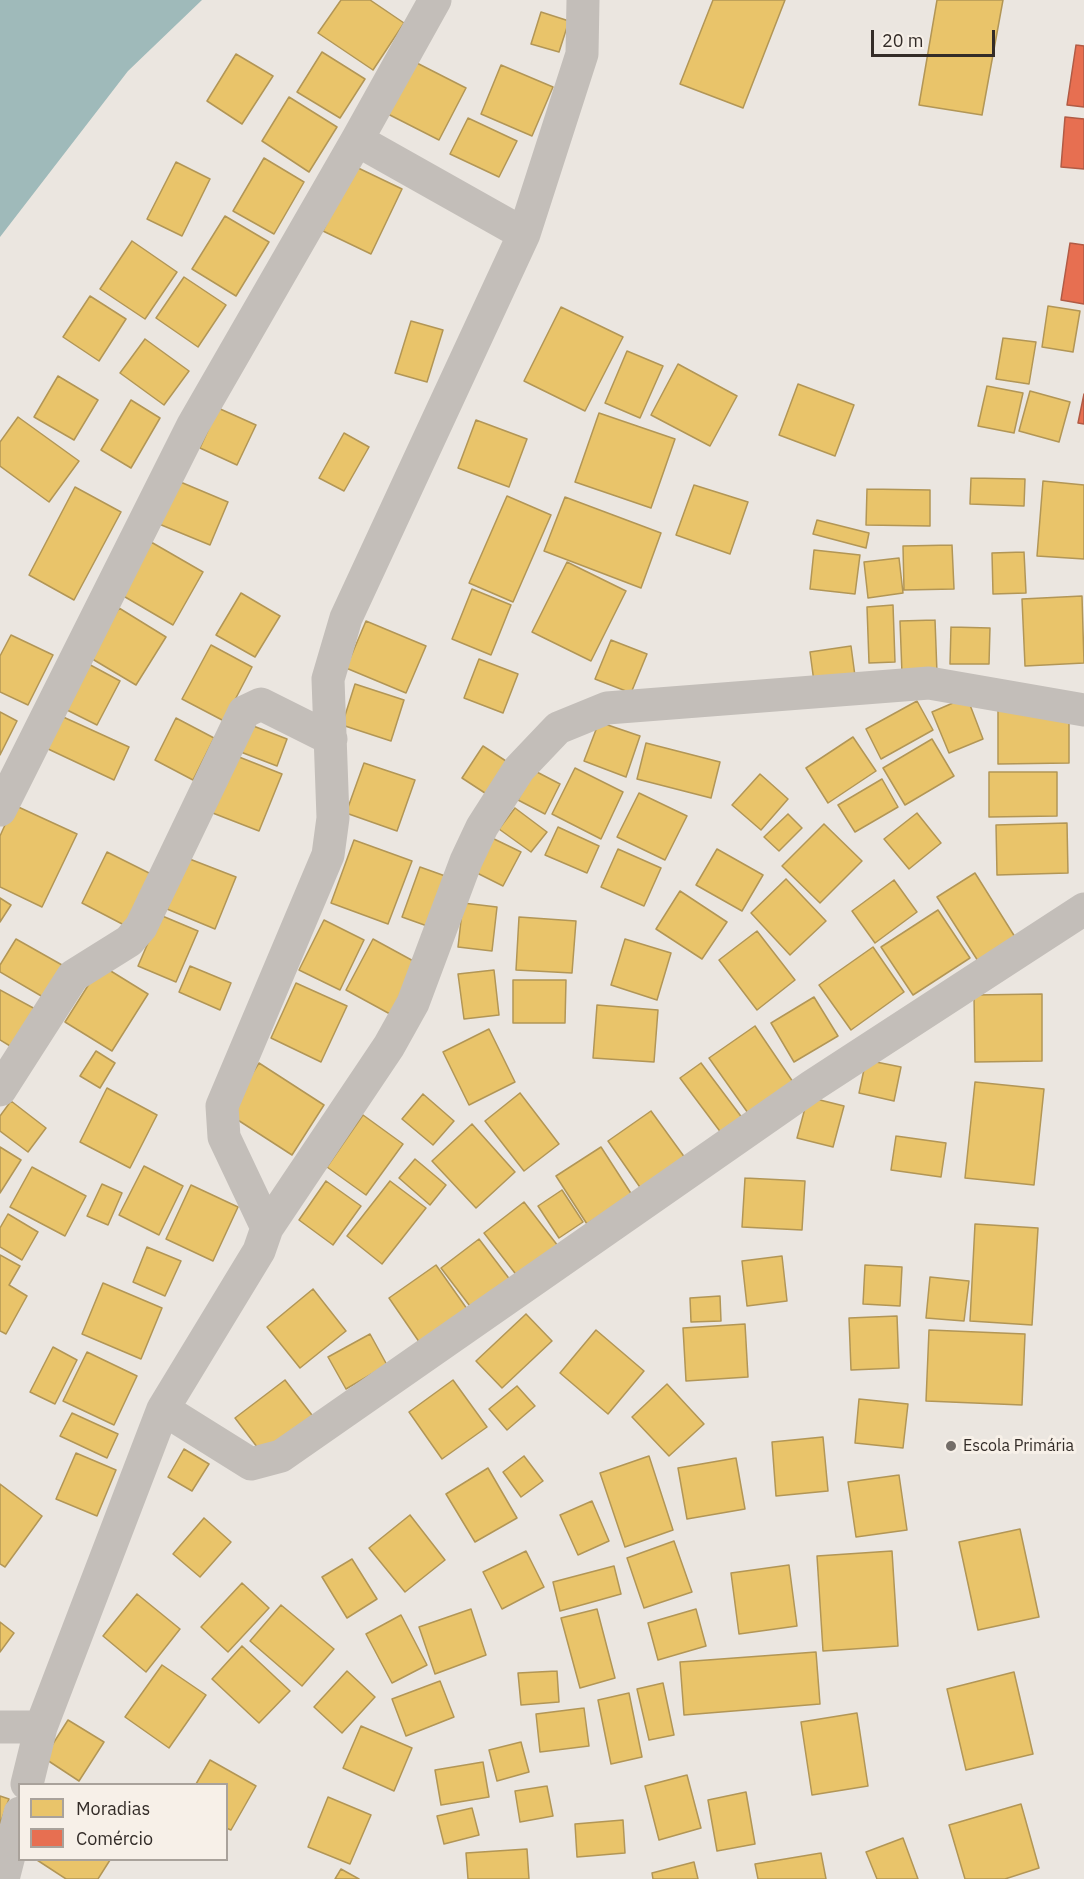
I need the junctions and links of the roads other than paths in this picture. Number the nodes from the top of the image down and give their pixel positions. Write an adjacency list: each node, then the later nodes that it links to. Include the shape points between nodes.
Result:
1 (435, 0): 3 (street)
2 (583, 0): 4 (street, via 582,54)
3 (357, 140): 4 (street); 7 (street, via 193,425)
4 (524, 234): 6 (street, via 346,618 328,679)
5 (1084, 710): 10 (street, via 928,682 607,708 558,728 519,769 482,827 413,1003 389,1046)
6 (331, 739): 9 (street, via 261,704 243,712 141,927 129,941 73,976); 10 (street, via 333,818 328,855 222,1106 224,1137)
7 (0, 810)
8 (1084, 909): 11 (street, via 812,1086 281,1456 251,1464)
9 (0, 1090)
10 (267, 1228): 11 (street, via 259,1251)
11 (163, 1409): 13 (street)
12 (0, 1726): 13 (street)
13 (41, 1727): 14 (street)
14 (27, 1783)
15 (18, 1821): 16 (street)
16 (3, 1879)

